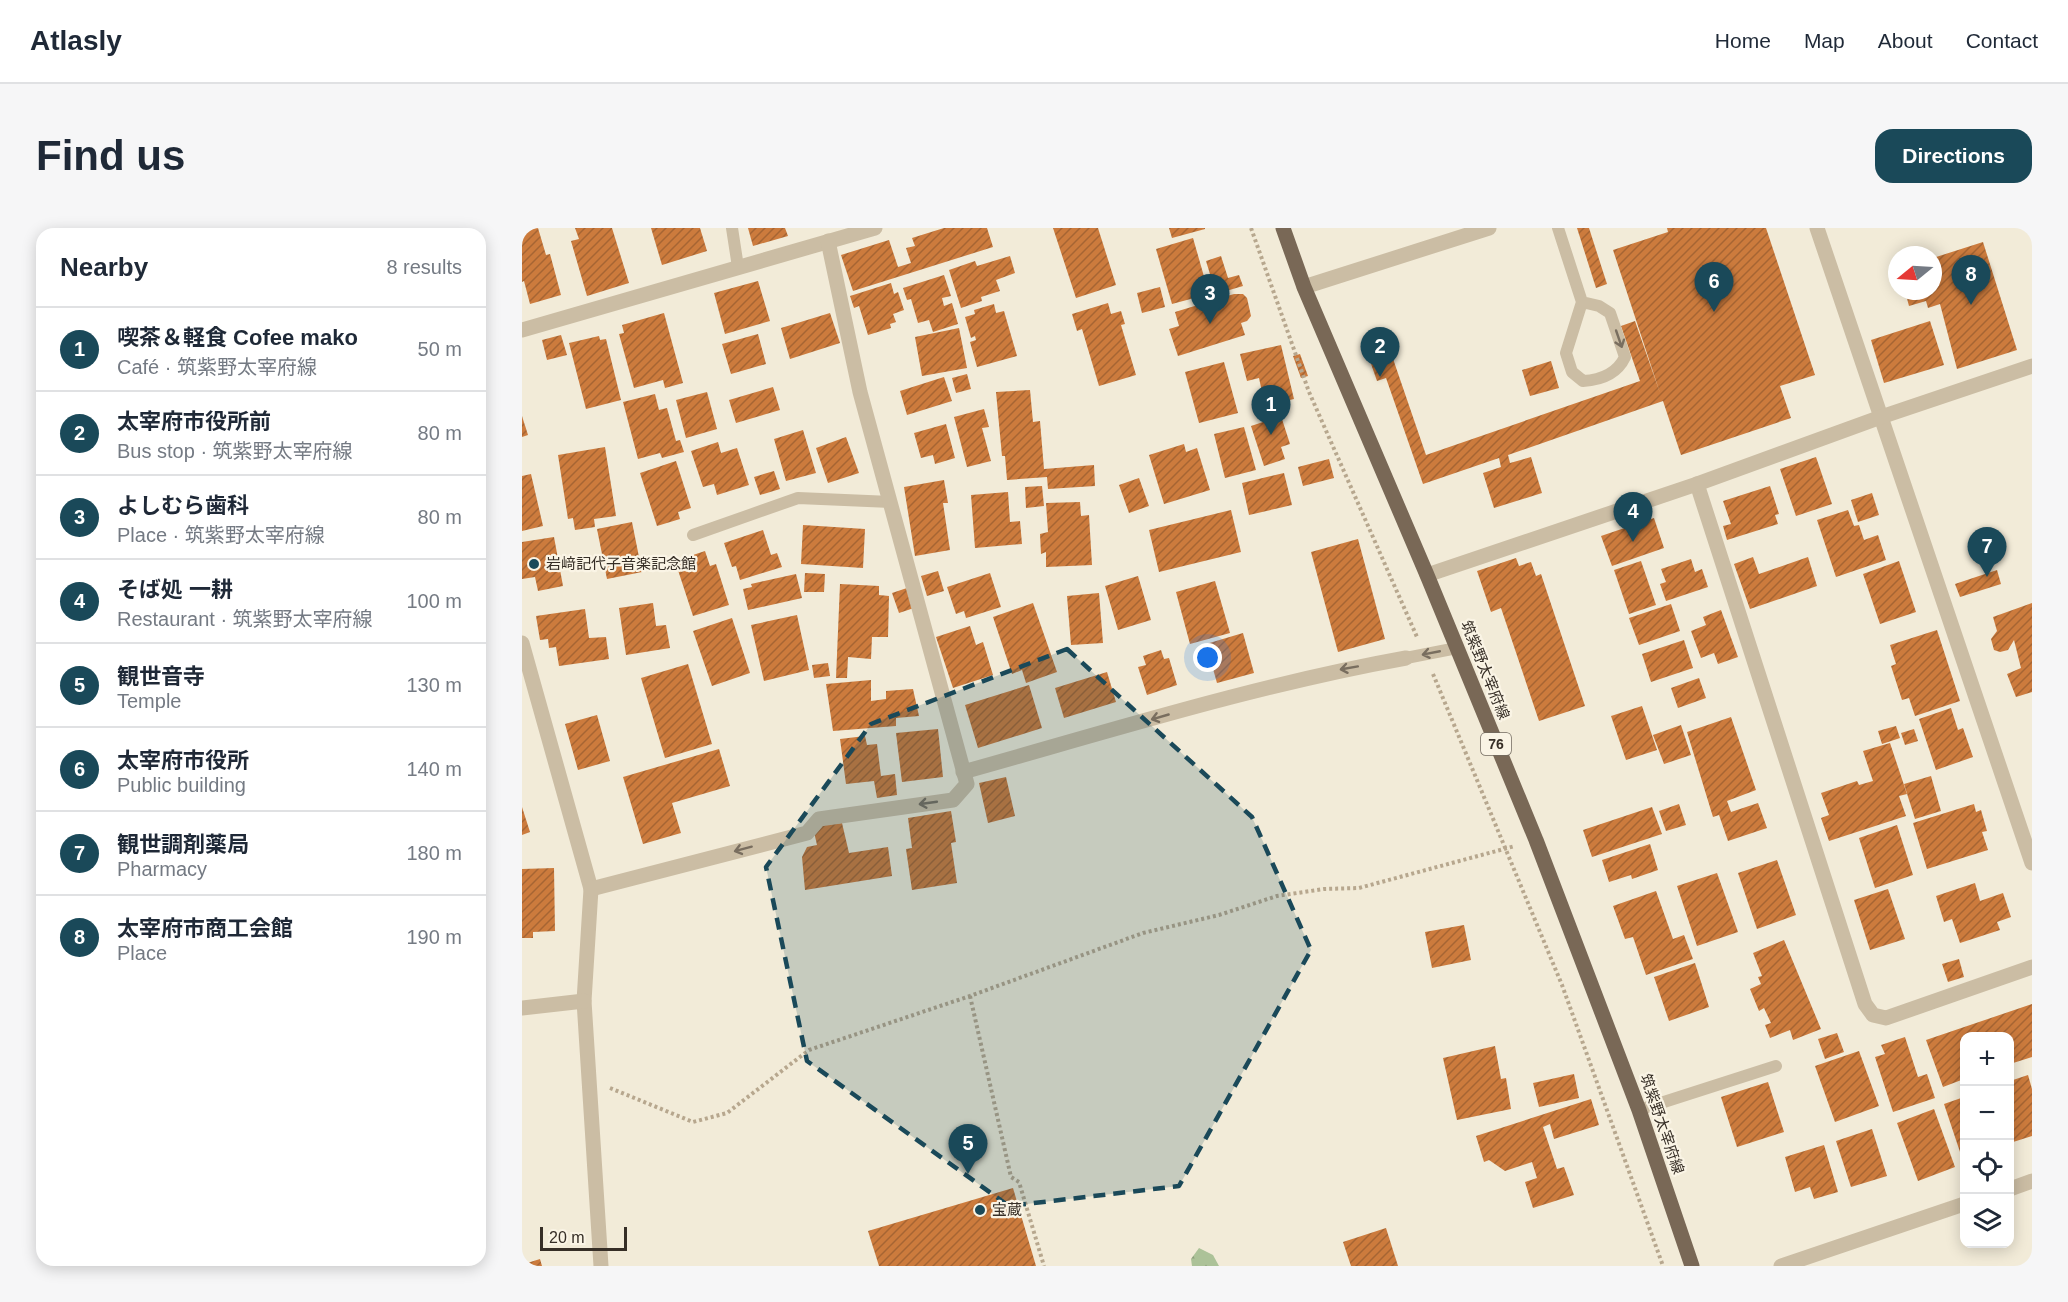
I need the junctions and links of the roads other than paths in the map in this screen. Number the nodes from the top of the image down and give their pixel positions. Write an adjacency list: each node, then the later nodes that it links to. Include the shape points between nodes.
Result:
1 (732, 228): 8 (lane)
2 (875, 228): 7 (street)
3 (1283, 228): 9 (main road, 筑紫野太宰府線 / 76)
4 (1489, 228): 9 (street)
5 (1558, 228): 10 (lane)
6 (1817, 228): 13 (street)
7 (828, 241): 8 (street); 15 (street, via 861,392)
8 (738, 267): 11 (street)
9 (1304, 287): 17 (main road, 筑紫野太宰府線 / 76)
10 (1582, 302): 10 (lane, one-way to 10, via 1610,312 1625,357 1614,372 1595,380 1583,381 1572,372 1566,352)
11 (522, 330)
12 (2032, 366): 13 (street)
13 (1881, 417): 14 (street); 22 (street)
14 (1697, 484): 17 (street); 24 (street, via 1865,1004 1873,1015 1886,1017)
15 (891, 502): 16 (lane, via 798,498); 21 (street)
16 (693, 535)
17 (1427, 575): 19 (main road, 筑紫野太宰府線 / 76)
18 (522, 643): 23 (street)
19 (1457, 648): 20 (lane, one-way to 20); 28 (main road, 筑紫野太宰府線 / 76, via 1536,840)
20 (1406, 658): 21 (street, one-way to 21, via 1255,690)
21 (963, 772): 23 (street, one-way to 23, via 967,784 952,800 819,819 807,833)
22 (2032, 863)
23 (591, 889): 25 (street)
24 (2032, 967)
25 (584, 1001): 26 (street); 32 (street)
26 (522, 1008)
27 (1776, 1066): 28 (lane)
28 (1639, 1110): 33 (main road, 筑紫野太宰府線 / 76)
29 (2032, 1181): 30 (street)
30 (2014, 1188)
31 (1960, 1206): 34 (street)
32 (602, 1266)
33 (1692, 1266)
34 (1781, 1266)

